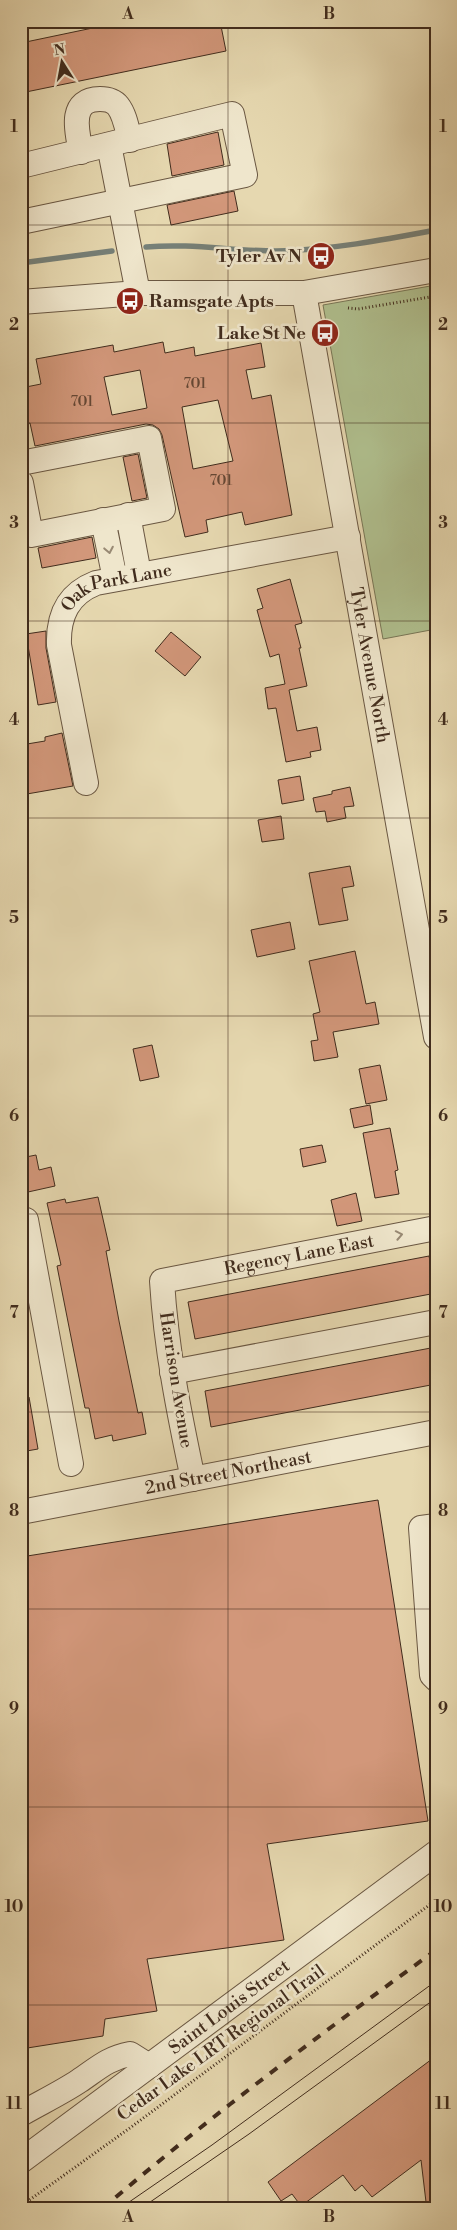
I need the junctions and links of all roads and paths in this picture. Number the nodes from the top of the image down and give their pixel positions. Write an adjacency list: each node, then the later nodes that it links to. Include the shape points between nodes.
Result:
1 (120, 142): 2 (street); 2 (street, via 118,107 108,100 92,100 80,108 77,115); 4 (street); 4 (street, via 232,114 245,175)
2 (81, 152): 3 (street)
3 (21, 166)
4 (121, 202): 5 (street); 7 (street)
5 (21, 222)
6 (436, 270): 8 (street)
7 (138, 293): 8 (street); 9 (street)
8 (304, 293): 14 (street, Tyler Avenue North)
9 (21, 302)
10 (21, 463): 12 (street, via 150,438 164,508)
11 (21, 483): 13 (street, via 31,534)
12 (128, 516): 13 (street); 15 (street)
13 (103, 520): 16 (street, one-way to 16)
14 (348, 538): 15 (street, Oak Park Lane); 18 (street, Tyler Avenue North)
15 (139, 574): 16 (street, Oak Park Lane)
16 (115, 579): 17 (street, Oak Park Lane, via 96,583 77,593 62,614 59,632)
17 (86, 783)
18 (436, 1036)
19 (21, 1221): 25 (street, via 26,1220)
20 (436, 1228): 21 (street, Regency Lane East, one-way to 20)
21 (162, 1281): 23 (street, Harrison Avenue, via 164,1326)
22 (436, 1322): 23 (street)
23 (172, 1372): 26 (street, Harrison Avenue)
24 (436, 1432): 26 (street, 2nd Street Northeast)
25 (71, 1464)
26 (193, 1479): 27 (street, 2nd Street Northeast)
27 (21, 1512)
28 (436, 1526): 29 (street, via 421,1528 432,1676)
29 (436, 1679)
30 (436, 1853): 32 (street, Saint Louis Street)
31 (436, 1900): 35 (path, Cedar Lake LRT Regional Trail)
32 (150, 2066): 33 (street, via 130,2054 118,2056); 34 (street, Saint Louis Street)
33 (21, 2114)
34 (21, 2161)
35 (21, 2206)

